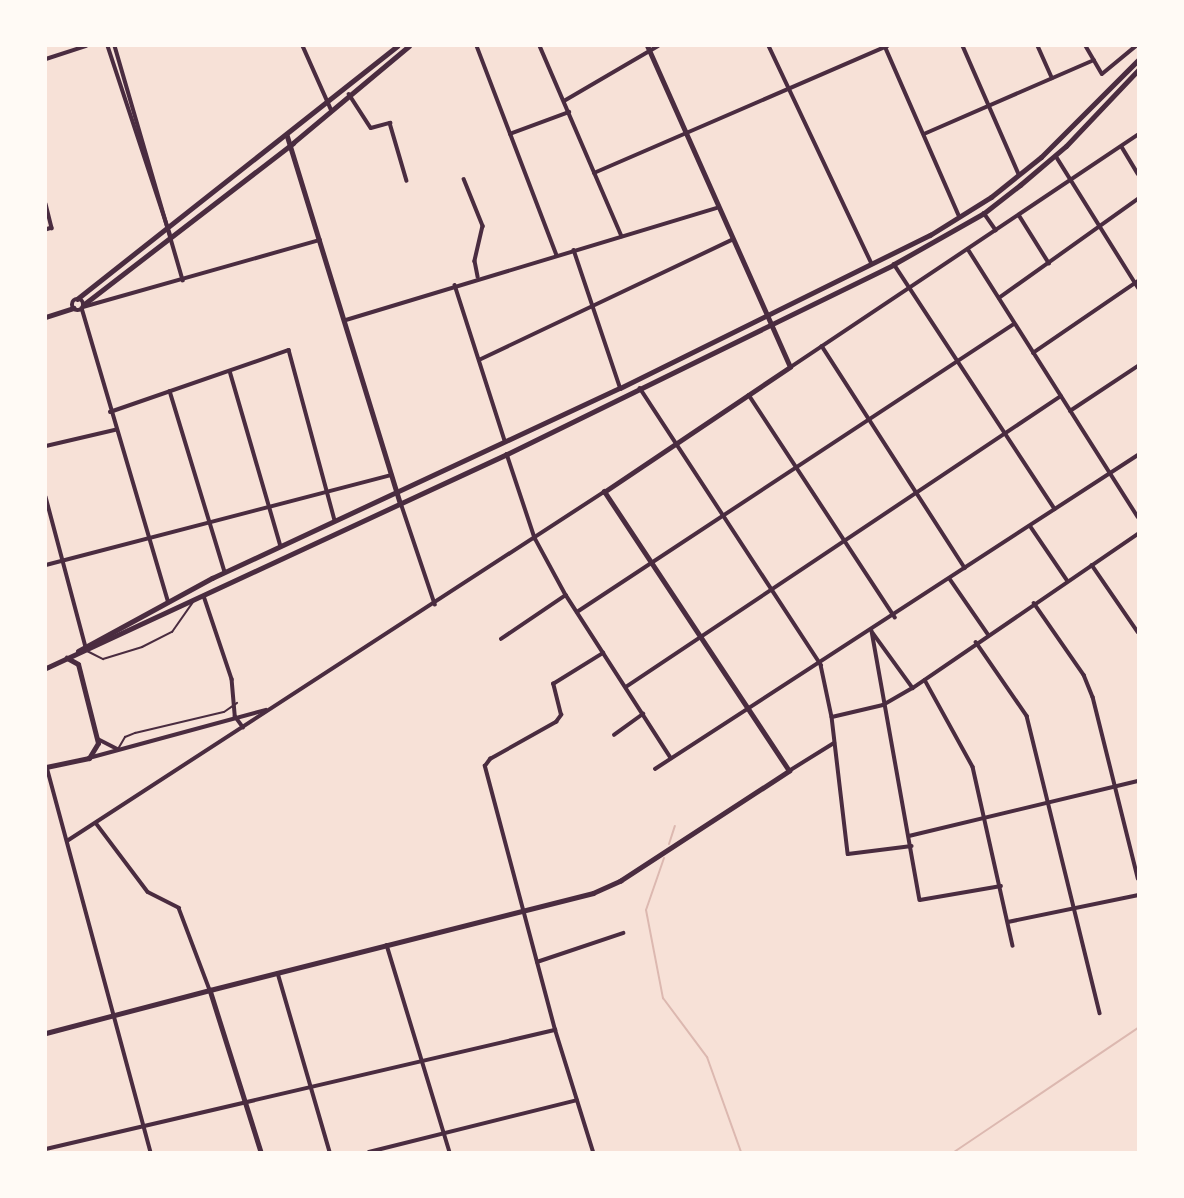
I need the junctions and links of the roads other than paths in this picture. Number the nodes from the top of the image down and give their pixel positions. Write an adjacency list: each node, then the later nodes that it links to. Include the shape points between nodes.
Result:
1 (86, 46): 17 (street)
2 (108, 46): 30 (street)
3 (115, 46): 29 (street)
4 (303, 46): 24 (street)
5 (397, 46): 24 (street)
6 (409, 46): 23 (street)
7 (477, 46): 31 (street)
8 (540, 46): 25 (street)
9 (658, 46): 16 (street)
10 (769, 46): 22 (street)
11 (886, 46): 22 (street); 33 (street)
12 (963, 46): 26 (street)
13 (1038, 46): 21 (street)
14 (1086, 46): 18 (street)
15 (1136, 46): 18 (street, via 1102,74)
16 (648, 48): 25 (street); 32 (street)
17 (46, 59)
18 (1094, 60): 21 (street)
19 (1139, 60): 42 (main road)
20 (1139, 70): 38 (main road)
21 (1052, 78): 26 (street)
22 (790, 88): 32 (street); 66 (street)
23 (349, 93): 27 (street); 46 (street, via 371,128 390,123)
24 (327, 100): 27 (street); 34 (street)
25 (564, 101): 28 (street)
26 (988, 106): 33 (street); 42 (street)
27 (331, 109): 36 (street)
28 (569, 112): 31 (street); 41 (street)
29 (136, 114): 30 (street); 39 (street)
30 (130, 116): 40 (street)
31 (510, 134): 64 (street)
32 (685, 134): 41 (street); 51 (street)
33 (923, 134): 54 (street)
34 (287, 135): 36 (street); 47 (street)
35 (1139, 135): 37 (street)
36 (293, 143): 48 (street); 60 (street)
37 (1122, 146): 43 (street); 45 (street)
38 (1056, 156): 45 (street); 52 (main road)
39 (152, 169): 40 (street); 58 (street)
40 (147, 172): 58 (street)
41 (594, 173): 59 (street)
42 (1019, 174): 54 (main road)
43 (1139, 174)
44 (464, 179): 68 (street, via 483,226 475,261)
45 (1073, 179): 53 (street); 55 (street)
46 (407, 181)
47 (229, 182): 48 (street); 58 (street)
48 (234, 189): 58 (street)
49 (1139, 198): 55 (street)
50 (46, 204): 56 (street, via 52,228)
51 (718, 208): 59 (street); 61 (street)
52 (984, 213): 57 (street); 67 (main road)
53 (1019, 215): 57 (street); 65 (street)
54 (960, 217): 66 (main road)
55 (1102, 226): 65 (street); 70 (street)
56 (46, 230)
57 (996, 230): 62 (street)
58 (169, 234): 69 (street); 74 (street); 76 (street)
59 (622, 236): 63 (street)
60 (320, 240): 69 (street); 79 (street)
61 (732, 240): 75 (street); 80 (street)
62 (968, 249): 72 (street); 73 (street)
63 (574, 250): 64 (street); 75 (street)
64 (557, 255): 68 (street)
65 (1049, 263): 73 (street)
66 (872, 264): 80 (main road)
67 (894, 264): 72 (street); 80 (main road)
68 (478, 277): 71 (street)
69 (183, 280): 76 (street)
70 (1138, 284): 83 (street)
71 (455, 285): 79 (street); 84 (street)
72 (911, 287): 82 (street); 85 (street)
73 (999, 298): 81 (street)
74 (78, 299): 76 (street); 77 (street)
75 (593, 306): 84 (street); 89 (street)
76 (82, 307): 77 (street); 95 (street)
77 (74, 308): 78 (street)
78 (46, 317)
79 (346, 320): 106 (street)
80 (768, 320): 87 (street); 89 (main road); 90 (main road)
81 (1014, 324): 83 (street); 85 (street)
82 (822, 346): 87 (street); 96 (street)
83 (1033, 353): 93 (street)
84 (479, 359): 99 (street)
85 (960, 361): 96 (street); 98 (street)
86 (1139, 366): 94 (street)
87 (790, 367): 92 (street)
88 (230, 370): 91 (street); 109 (street, via 289,350); 113 (street)
89 (620, 388): 99 (main road)
90 (640, 388): 100 (street); 102 (main road)
91 (170, 391): 95 (street); 118 (street)
92 (749, 395): 100 (street); 104 (street)
93 (1060, 396): 94 (street); 98 (street)
94 (1070, 411): 105 (street)
95 (110, 412): 97 (street)
96 (870, 421): 104 (street); 110 (street)
97 (115, 430): 101 (street); 122 (street)
98 (1007, 433): 110 (street); 114 (street)
99 (505, 441): 107 (main road)
100 (677, 442): 108 (street); 115 (street)
101 (46, 446)
102 (507, 453): 112 (main road); 121 (street)
103 (1139, 455): 105 (street)
104 (797, 468): 115 (street); 123 (street)
105 (1112, 472): 114 (street); 116 (street)
106 (393, 475): 107 (street); 109 (street)
107 (398, 490): 112 (street); 117 (main road)
108 (604, 492): 121 (street); 126 (street)
109 (327, 493): 113 (street); 117 (street)
110 (917, 494): 123 (street); 129 (street)
111 (46, 497): 125 (street)
112 (400, 502): 135 (main road); 138 (street)
113 (270, 508): 118 (street); 124 (street)
114 (1055, 509): 119 (street)
115 (724, 515): 126 (street); 133 (street)
116 (1139, 517)
117 (335, 520): 124 (main road)
118 (212, 524): 122 (street); 130 (street)
119 (1031, 527): 129 (street); 132 (street)
120 (1139, 534): 128 (street)
121 (535, 538): 134 (street); 138 (street)
122 (148, 541): 125 (street); 136 (street)
123 (844, 542): 133 (street); 140 (street)
124 (281, 546): 130 (main road)
125 (65, 560): 127 (street); 147 (street)
126 (650, 564): 139 (street); 144 (street)
127 (46, 565)
128 (1092, 565): 132 (street); 142 (street)
129 (966, 568): 131 (street)
130 (225, 572): 136 (main road)
131 (950, 579): 140 (street); 143 (street)
132 (1068, 581): 137 (street)
133 (772, 590): 144 (street); 154 (street)
134 (566, 595): 139 (street); 145 (street)
135 (200, 596): 147 (main road); 147 (lane, via 172,632 142,646 98,659); 159 (street)
136 (168, 601): 147 (main road)
137 (1034, 603): 143 (street); 177 (street, via 1084,675)
138 (435, 604): 162 (street)
139 (577, 612): 149 (street)
140 (895, 617): 141 (street)
141 (872, 631): 148 (street); 150 (street); 154 (street)
142 (1138, 632)
143 (988, 634): 146 (street)
144 (699, 638): 157 (street); 161 (street)
145 (501, 639)
146 (976, 642): 156 (street); 178 (street, via 1027,716)
147 (86, 648): 151 (main road); 152 (main road)
148 (884, 649): 150 (street); 158 (street)
149 (603, 653): 157 (street); 188 (street, via 553,684 561,715 556,722 485,766)
150 (876, 653): 160 (street)
151 (78, 654): 152 (main road); 153 (main road)
152 (67, 658): 153 (main road); 155 (main road)
153 (78, 664): 168 (main road)
154 (821, 665): 161 (street); 165 (street)
155 (46, 668)
156 (925, 680): 158 (street); 179 (street, via 969,752)
157 (626, 687): 163 (street)
158 (913, 688): 160 (street)
159 (237, 703): 164 (street); 170 (lane, via 225,712 125,737)
160 (883, 705): 165 (street); 181 (street)
161 (745, 709): 172 (street); 175 (street)
162 (268, 710): 164 (street); 166 (street)
163 (644, 713): 167 (street); 172 (street)
164 (235, 716): 166 (street); 170 (street)
165 (832, 716): 169 (street)
166 (243, 727): 180 (street)
167 (614, 735)
168 (98, 739): 170 (street); 171 (main road)
169 (834, 743): 175 (street); 183 (street, via 848,854)
170 (118, 749): 171 (street)
171 (89, 758): 173 (main road)
172 (671, 758): 174 (street)
173 (46, 767): 182 (street)
174 (655, 769)
175 (789, 771): 188 (street, via 672,849 602,889)
176 (1139, 781): 177 (street)
177 (1117, 786): 178 (street); 184 (street)
178 (1049, 806): 179 (street); 187 (street)
179 (985, 821): 181 (street); 185 (street)
180 (96, 823): 182 (street); 195 (street, via 148,892 179,908)
181 (909, 836): 183 (street)
182 (67, 841): 197 (street)
183 (911, 846): 185 (street, via 920,900)
184 (1139, 878)
185 (1001, 886): 189 (street)
186 (1139, 895): 187 (street)
187 (1074, 908): 189 (street); 196 (street)
188 (523, 912): 191 (street); 193 (street)
189 (1008, 922): 192 (street)
190 (623, 933): 193 (street)
191 (387, 945): 194 (street); 200 (street)
192 (1013, 946)
193 (537, 962): 198 (street)
194 (278, 973): 195 (street); 201 (street)
195 (210, 990): 197 (street); 203 (street)
196 (1100, 1013)
197 (114, 1015): 199 (street); 204 (street)
198 (555, 1030): 200 (street); 202 (street)
199 (46, 1033)
200 (422, 1061): 201 (street); 205 (street)
201 (311, 1088): 203 (street); 209 (street)
202 (577, 1100): 205 (street); 212 (street)
203 (246, 1104): 204 (street); 208 (street)
204 (145, 1128): 206 (street); 207 (street)
205 (444, 1133): 210 (street); 211 (street)
206 (46, 1149)
207 (151, 1153)
208 (261, 1153)
209 (330, 1153)
210 (369, 1153)
211 (450, 1153)
212 (593, 1153)

